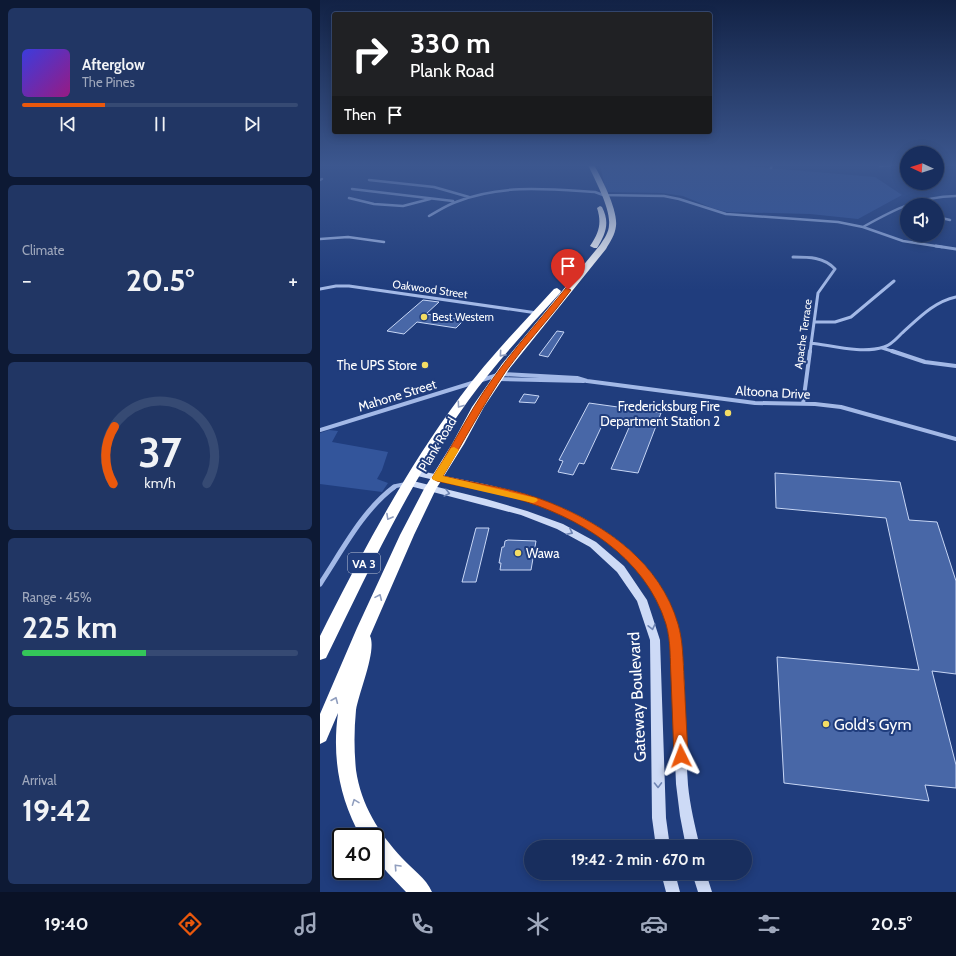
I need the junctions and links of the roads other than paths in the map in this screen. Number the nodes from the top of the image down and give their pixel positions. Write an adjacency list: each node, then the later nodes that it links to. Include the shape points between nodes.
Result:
1 (446, 207): 6 (street)
2 (600, 207): 14 (highway, Plank Road / VA 3, via 604,217 603,232)
3 (608, 207): 17 (highway, Plank Road / VA 3, via 612,220 610,236)
4 (700, 207): 9 (street, via 726,214 820,219)
5 (900, 207): 9 (street)
6 (429, 216)
7 (944, 219): 8 (street)
8 (950, 220)
9 (862, 227): 12 (street, via 904,241)
10 (320, 239): 11 (street, via 348,237)
11 (384, 242)
12 (956, 250)
13 (793, 257): 21 (street, Apache Terrace, via 820,259 828,262 835,270 818,293)
14 (565, 280): 17 (highway, via 564,288); 19 (highway, Plank Road / VA 3)
15 (894, 281): 21 (street, via 846,320)
16 (320, 289): 20 (street, Oakwood Street, via 349,286)
17 (568, 290): 19 (highway, Plank Road / VA 3)
18 (956, 297): 23 (street, via 935,304 889,345)
19 (555, 299): 20 (highway, Plank Road / VA 3); 25 (highway, Plank Road / VA 3)
20 (538, 313): 26 (highway, Plank Road / VA 3, one-way to 26)
21 (814, 322): 22 (street, Apache Terrace)
22 (811, 343): 23 (street, via 863,349); 27 (street, Apache Terrace)
23 (882, 348): 24 (street, via 925,362)
24 (956, 366)
25 (499, 376): 26 (street, Altoona Drive); 27 (street, Altoona Drive, via 587,381 743,402); 31 (highway, Plank Road / VA 3, via 478,406)
26 (480, 379): 28 (street, Mahone Street); 30 (highway, Plank Road / VA 3, one-way to 30, via 452,416)
27 (803, 404): 29 (street, Altoona Drive, via 841,407)
28 (320, 430)
29 (956, 439)
30 (412, 478): 31 (street, Gateway Boulevard); 32 (street, via 388,491 378,501); 34 (highway, Plank Road / VA 3, one-way to 34, via 365,560)
31 (433, 483): 33 (highway, Plank Road / VA 3, one-way to 31); 37 (street, Gateway Boulevard, one-way to 37, via 561,527 607,555 634,585 649,616 655,640 659,818); 38 (street, Gateway Boulevard, via 515,495 562,512 615,542 635,560 652,582 667,610 675,640 682,785)
32 (320, 584)
33 (365, 628): 35 (highway, Plank Road / VA 3, one-way to 33); 36 (highway, one-way to 33, via 352,796 346,748 350,697 362,659)
34 (320, 653)
35 (320, 736)
36 (367, 828)
37 (662, 840)
38 (692, 840)
39 (384, 852): 42 (highway, one-way to 39)
40 (670, 880): 43 (street)
41 (701, 880): 44 (street)
42 (421, 892)
43 (673, 892)
44 (705, 892)

